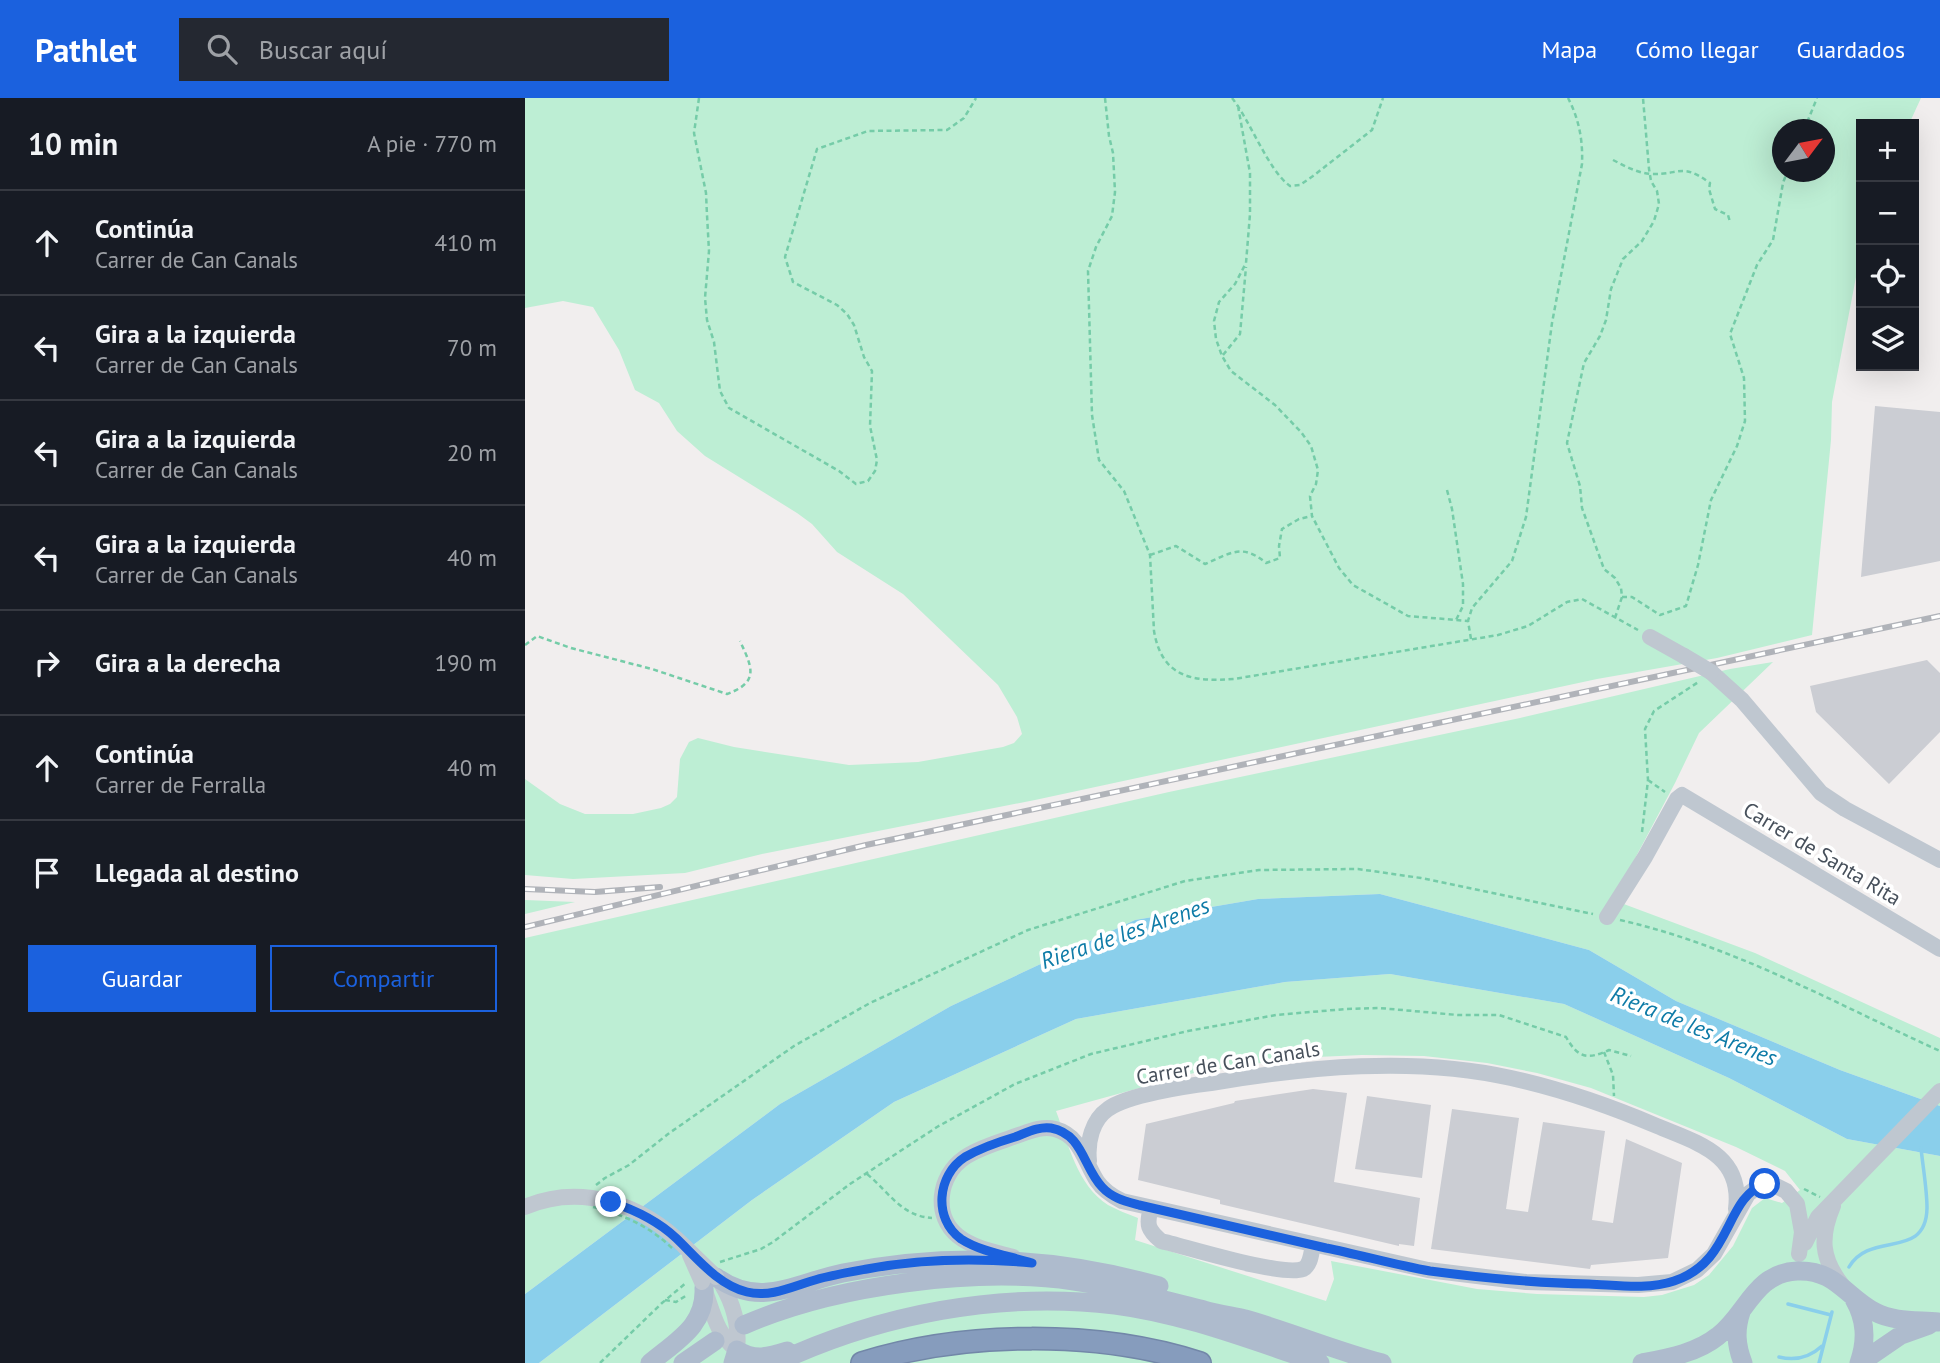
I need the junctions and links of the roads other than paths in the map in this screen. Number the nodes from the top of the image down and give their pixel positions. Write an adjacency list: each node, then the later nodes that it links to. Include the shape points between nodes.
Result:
1 (1650, 637): 2 (street, bridge, via 1711,672 1742,700 1821,793)
2 (1940, 860)
3 (1601, 915): 4 (street, Carrer de Santa Rita, via 1645,857 1678,800)
4 (1940, 949)
5 (1940, 1091): 7 (street)
6 (1090, 1167): 9 (street, Carrer de Can Canals, via 1107,1192); 10 (street, Carrer de Can Canals, via 1088,1148 1093,1130 1116,1104 1189,1086 1315,1068 1465,1071 1509,1077 1613,1108 1692,1140 1717,1154 1730,1169 1736,1188); 13 (street, Carrer de Can Canals, via 1080,1147 1053,1128 981,1149 963,1158 948,1177 941,1205 952,1231 967,1242)
7 (1841, 1193): 12 (street, via 1818,1217); 16 (street, via 1823,1237 1829,1264)
8 (525, 1205): 15 (street, bridge, via 545,1199 593,1201 646,1216 666,1230)
9 (1151, 1208): 11 (street, Carrer de Can Canals); 11 (street, via 1149,1231 1161,1241 1266,1267 1304,1268 1310,1263)
10 (1735, 1215): 11 (street, Carrer de Can Canals, via 1706,1263 1689,1275 1661,1284 1526,1282 1428,1270); 12 (street, Carrer de Can Canals, via 1753,1189 1765,1184 1778,1186 1791,1196 1800,1213)
11 (1313, 1245)
12 (1799, 1254): 14 (street)
13 (1032, 1263): 15 (main road, via 899,1264 766,1294); 18 (main road, via 1129,1278 1212,1303)
14 (1783, 1273): 16 (main road, via 1809,1271); 17 (main road, via 1760,1285)
15 (704, 1281): 23 (street, via 734,1312 738,1334); 24 (main road, via 704,1300 695,1323)
16 (1847, 1290): 19 (main road, via 1883,1315); 33 (main road, via 1860,1309 1865,1329)
17 (1745, 1302): 31 (main road, via 1726,1329 1709,1343); 32 (main road, via 1737,1330)
18 (1245, 1319): 20 (main road, via 1073,1281 996,1276 859,1290 786,1308); 30 (main road)
19 (1939, 1322): 33 (main road, via 1901,1335)
20 (744, 1325)
21 (715, 1341): 25 (main road)
22 (812, 1346): 23 (main road, via 761,1358); 26 (main road); 29 (main road, via 945,1310 1076,1302 1171,1316)
23 (735, 1357)
24 (650, 1363)
25 (683, 1363)
26 (776, 1363)
27 (862, 1363): 28 (highway, via 916,1349 997,1339 1074,1340)
28 (1200, 1363)
29 (1320, 1363)
30 (1382, 1363)
31 (1643, 1363)
32 (1743, 1363)
33 (1859, 1363)

